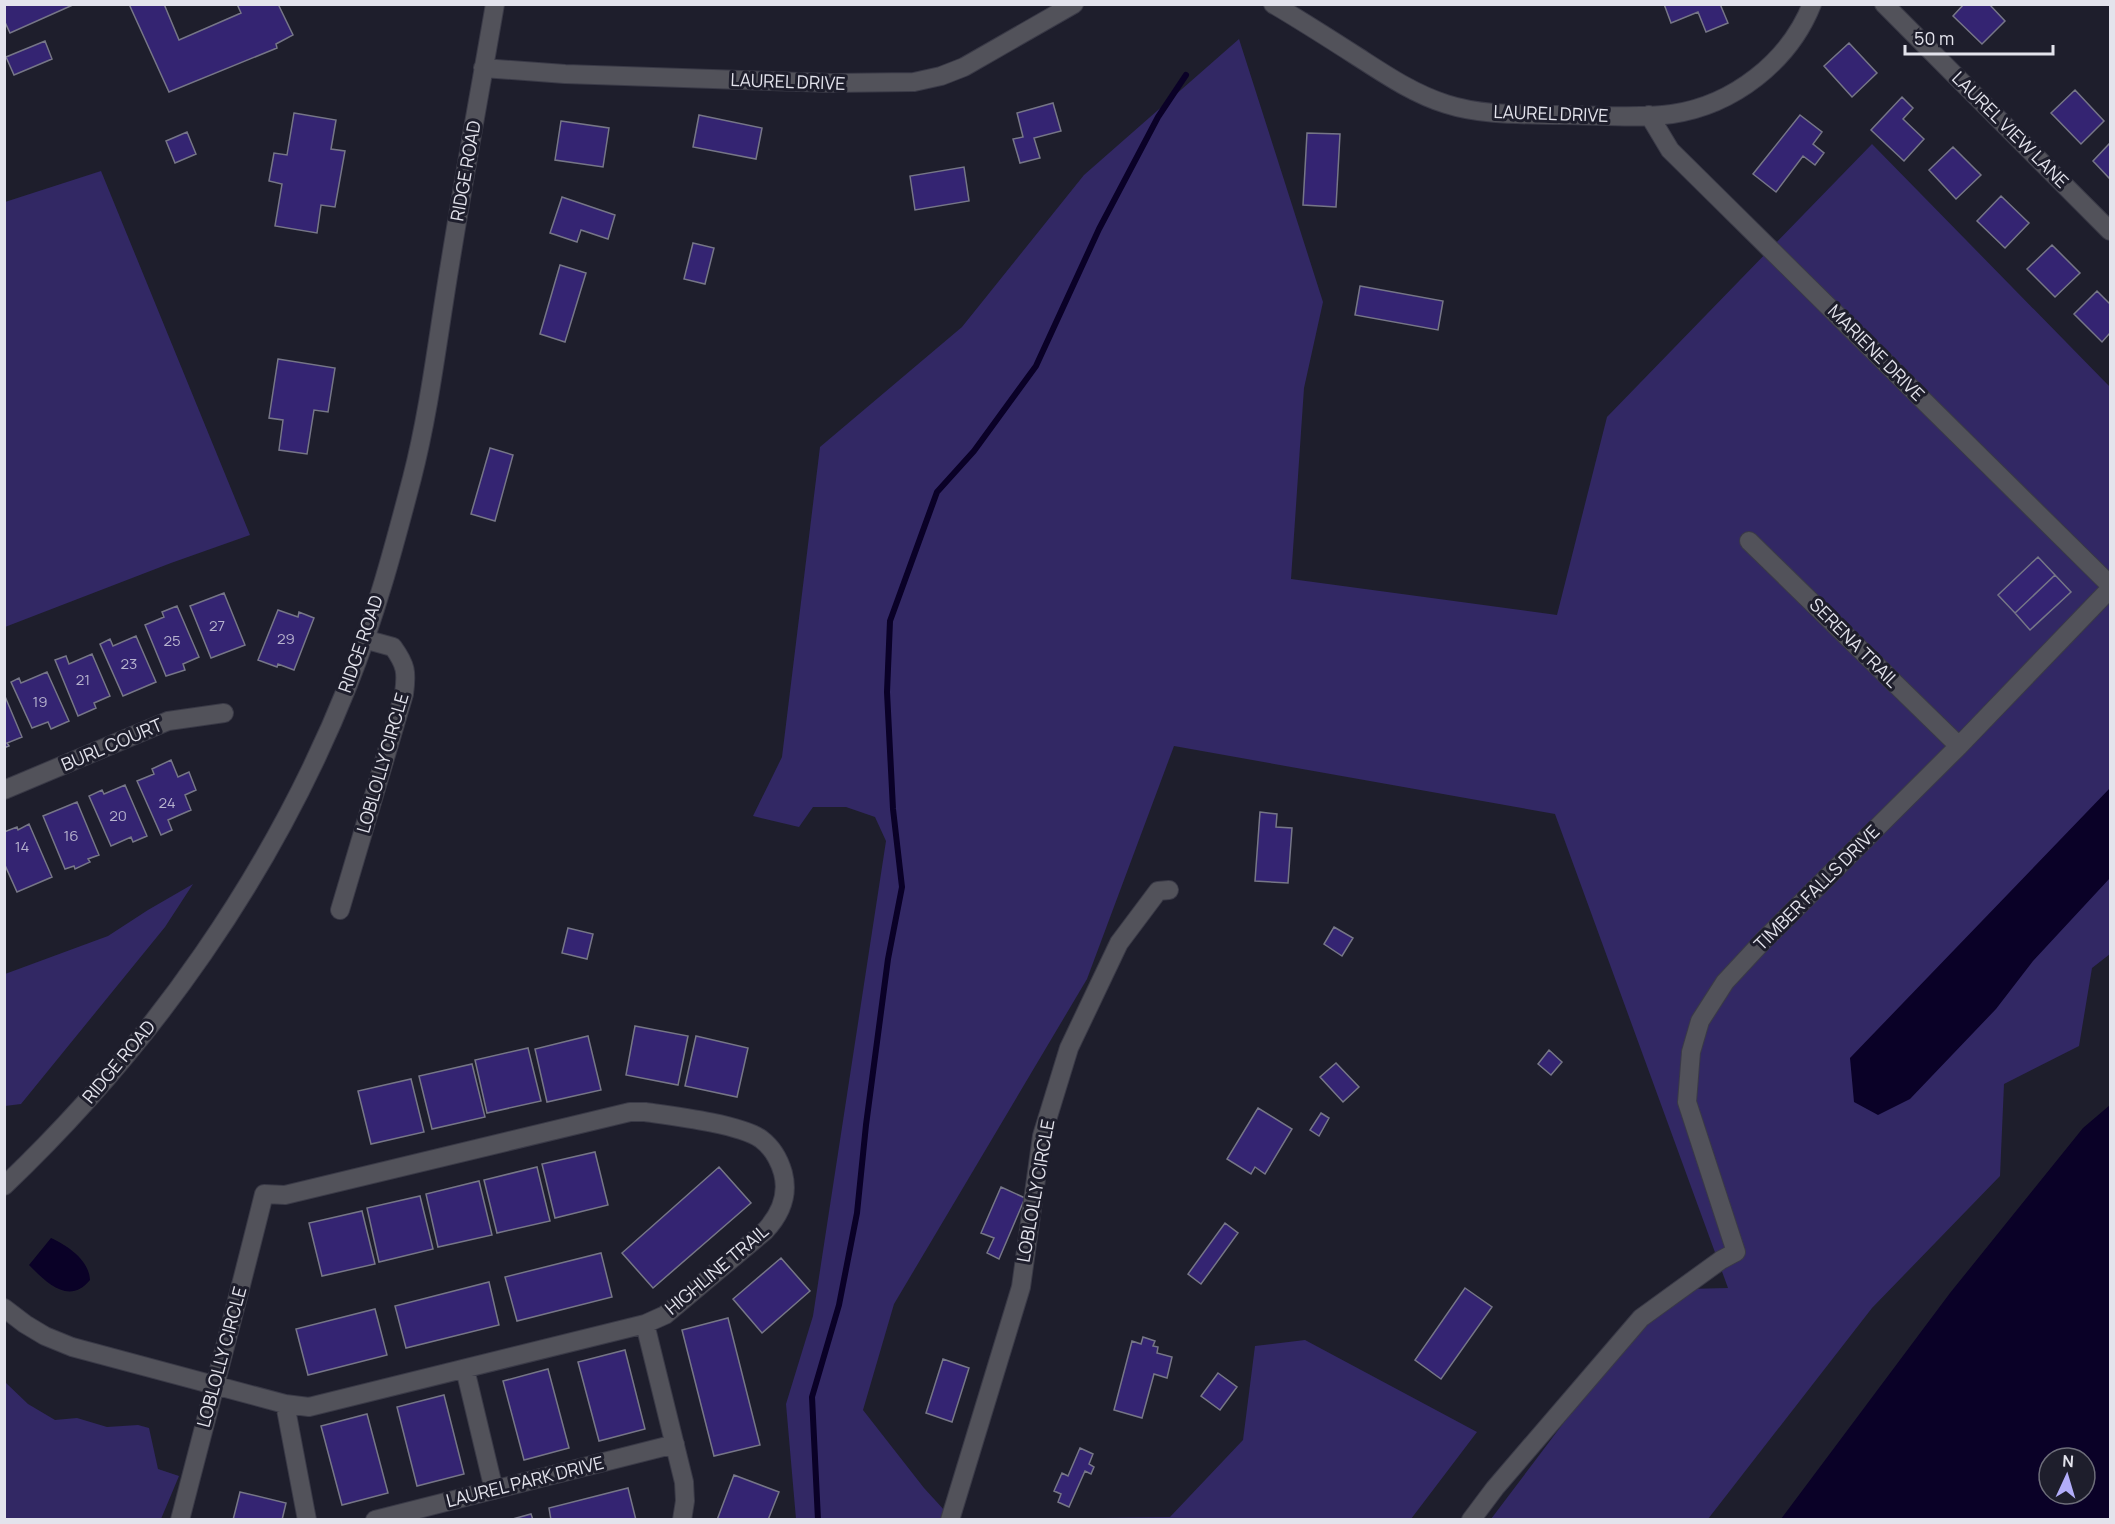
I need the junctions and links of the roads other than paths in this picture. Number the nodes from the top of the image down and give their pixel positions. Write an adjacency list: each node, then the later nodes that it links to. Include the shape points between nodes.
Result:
1 (495, 4): 6 (street, RIDGE ROAD)
2 (1074, 4): 6 (street, LAUREL DRIVE, via 964,67 914,82 797,82)
3 (1273, 4): 7 (street, LAUREL DRIVE, via 1401,84 1446,104 1500,113)
4 (1812, 4): 7 (street, LAUREL DRIVE, via 1797,35 1782,54 1750,82 1706,105)
5 (1884, 4): 8 (street, LAUREL VIEW LANE)
6 (483, 68): 11 (street, RIDGE ROAD, via 413,474)
7 (1649, 115): 10 (street, MARIENE DRIVE, via 1670,150)
8 (2110, 231)
9 (1749, 541): 13 (street, SERENA TRAIL)
10 (2110, 587): 13 (street, TIMBER FALLS DRIVE)
11 (364, 639): 16 (street, LOBLOLLY CIRCLE, via 393,647 407,676); 17 (street, RIDGE ROAD, via 323,743 298,794 209,945 139,1040 82,1107)
12 (224, 713): 14 (street, BURL COURT, via 168,721)
13 (1959, 746): 31 (street, TIMBER FALLS DRIVE, via 1764,940 1725,982 1700,1021 1691,1052 1687,1102 1736,1252 1641,1318)
14 (4, 790)
15 (1169, 890): 30 (street, LOBLOLLY CIRCLE, via 1158,891 1119,943 1069,1048 1042,1136 1021,1287)
16 (340, 910)
17 (4, 1186)
18 (264, 1194): 20 (street, HIGHLINE TRAIL, via 285,1195 630,1112 740,1129 759,1138 771,1148 785,1181 784,1199 775,1220 665,1315); 22 (street, LOBLOLLY CIRCLE)
19 (4, 1308): 22 (street, HIGHLINE TRAIL, via 45,1336 72,1347)
20 (645, 1324): 21 (street, HIGHLINE TRAIL); 24 (street)
21 (465, 1369): 23 (street, HIGHLINE TRAIL, via 309,1407); 25 (street)
22 (215, 1384): 23 (street, HIGHLINE TRAIL); 26 (street, LOBLOLLY CIRCLE)
23 (285, 1404): 27 (street)
24 (675, 1444): 25 (street, LAUREL PARK DRIVE); 29 (street, via 684,1482)
25 (494, 1490): 28 (street, LAUREL PARK DRIVE)
26 (180, 1520)
27 (307, 1520)
28 (375, 1520)
29 (682, 1520)
30 (950, 1520)
31 (1471, 1520)

